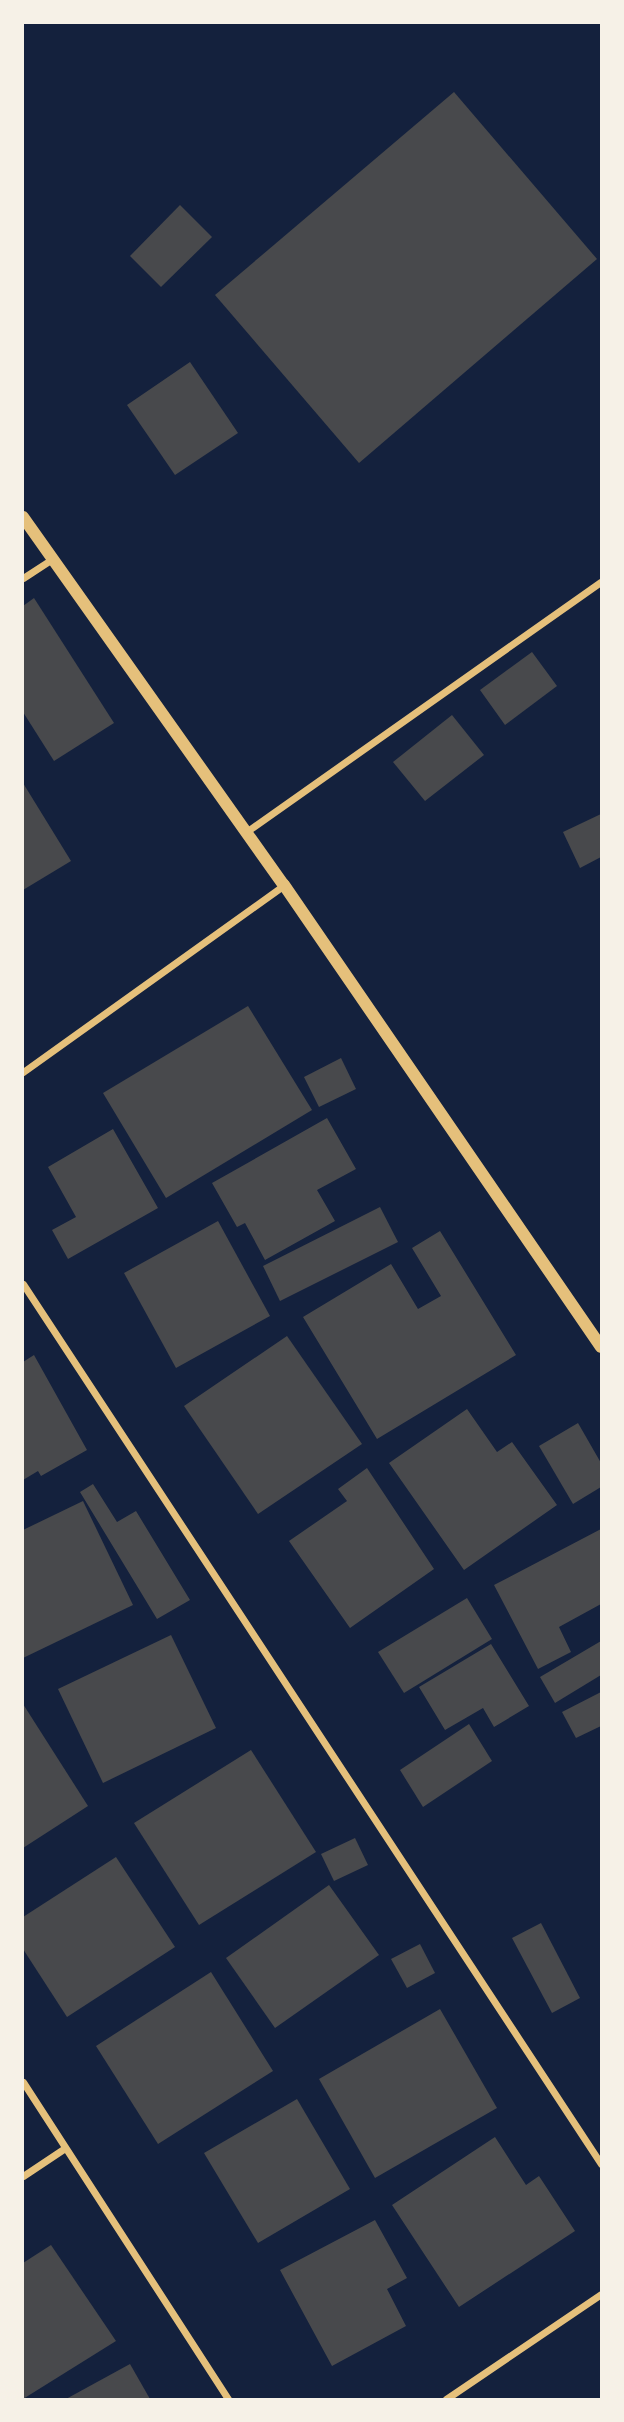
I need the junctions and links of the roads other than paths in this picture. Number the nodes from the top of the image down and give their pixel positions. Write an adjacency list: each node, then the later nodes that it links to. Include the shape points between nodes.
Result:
1 (23, 517): 2 (street)
2 (52, 559): 3 (street); 5 (street)
3 (23, 578)
4 (601, 582): 5 (street)
5 (246, 832): 6 (street)
6 (284, 886): 7 (street); 9 (street)
7 (23, 1072)
8 (23, 1284): 12 (street)
9 (601, 1347)
10 (23, 2082): 11 (street)
11 (65, 2148): 13 (street); 15 (street)
12 (601, 2164)
13 (23, 2176)
14 (601, 2294): 16 (street)
15 (228, 2399)
16 (446, 2399)

